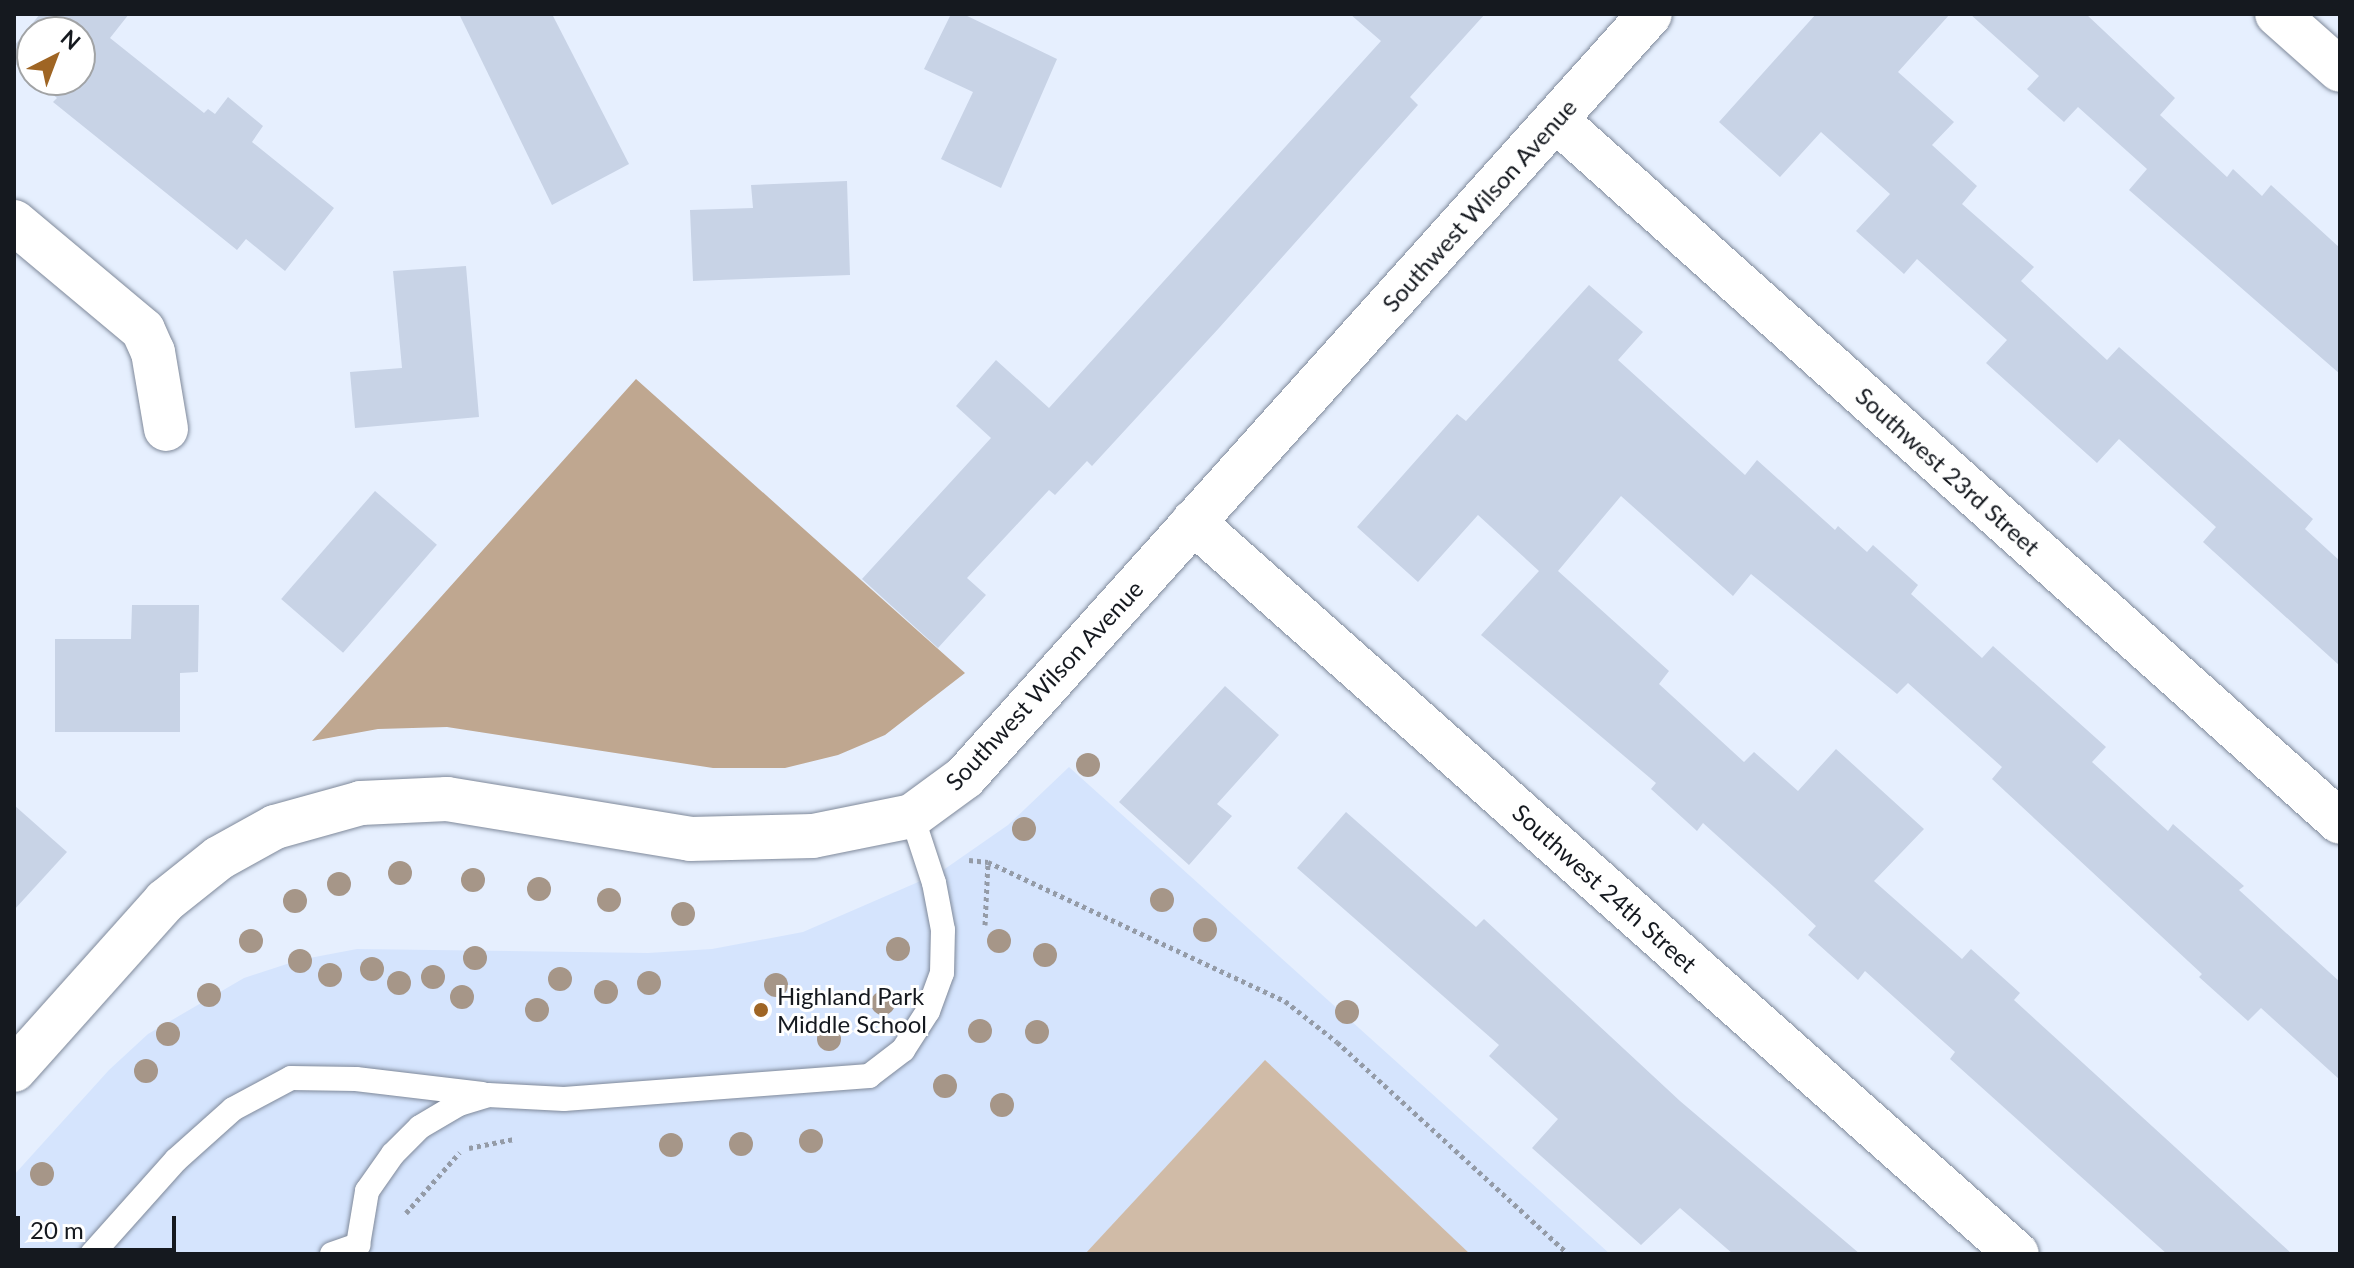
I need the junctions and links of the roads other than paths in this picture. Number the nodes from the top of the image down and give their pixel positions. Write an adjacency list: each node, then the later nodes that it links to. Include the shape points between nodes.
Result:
1 (1650, 14): 4 (street, Southwest Wilson Avenue)
2 (2277, 14): 3 (street)
3 (2340, 70)
4 (1556, 120): 7 (street, Southwest Wilson Avenue); 8 (street, Southwest 23rd Street)
5 (14, 222): 6 (street, via 143,330 153,352)
6 (166, 429)
7 (1193, 522): 9 (street, Southwest Wilson Avenue); 14 (street, Southwest 24th Street)
8 (2340, 822)
9 (919, 835): 10 (street, Southwest Wilson Avenue, via 690,839 447,799 361,803 275,827 219,858 165,901); 11 (lane, via 943,930 942,973 928,1011 903,1050 869,1076 564,1099)
10 (14, 1070)
11 (488, 1095): 12 (lane, via 356,1079 291,1078 233,1109 187,1150); 13 (lane, via 420,1127 393,1154 367,1191 358,1245)
12 (92, 1254)
13 (332, 1254)
14 (2017, 1254)

